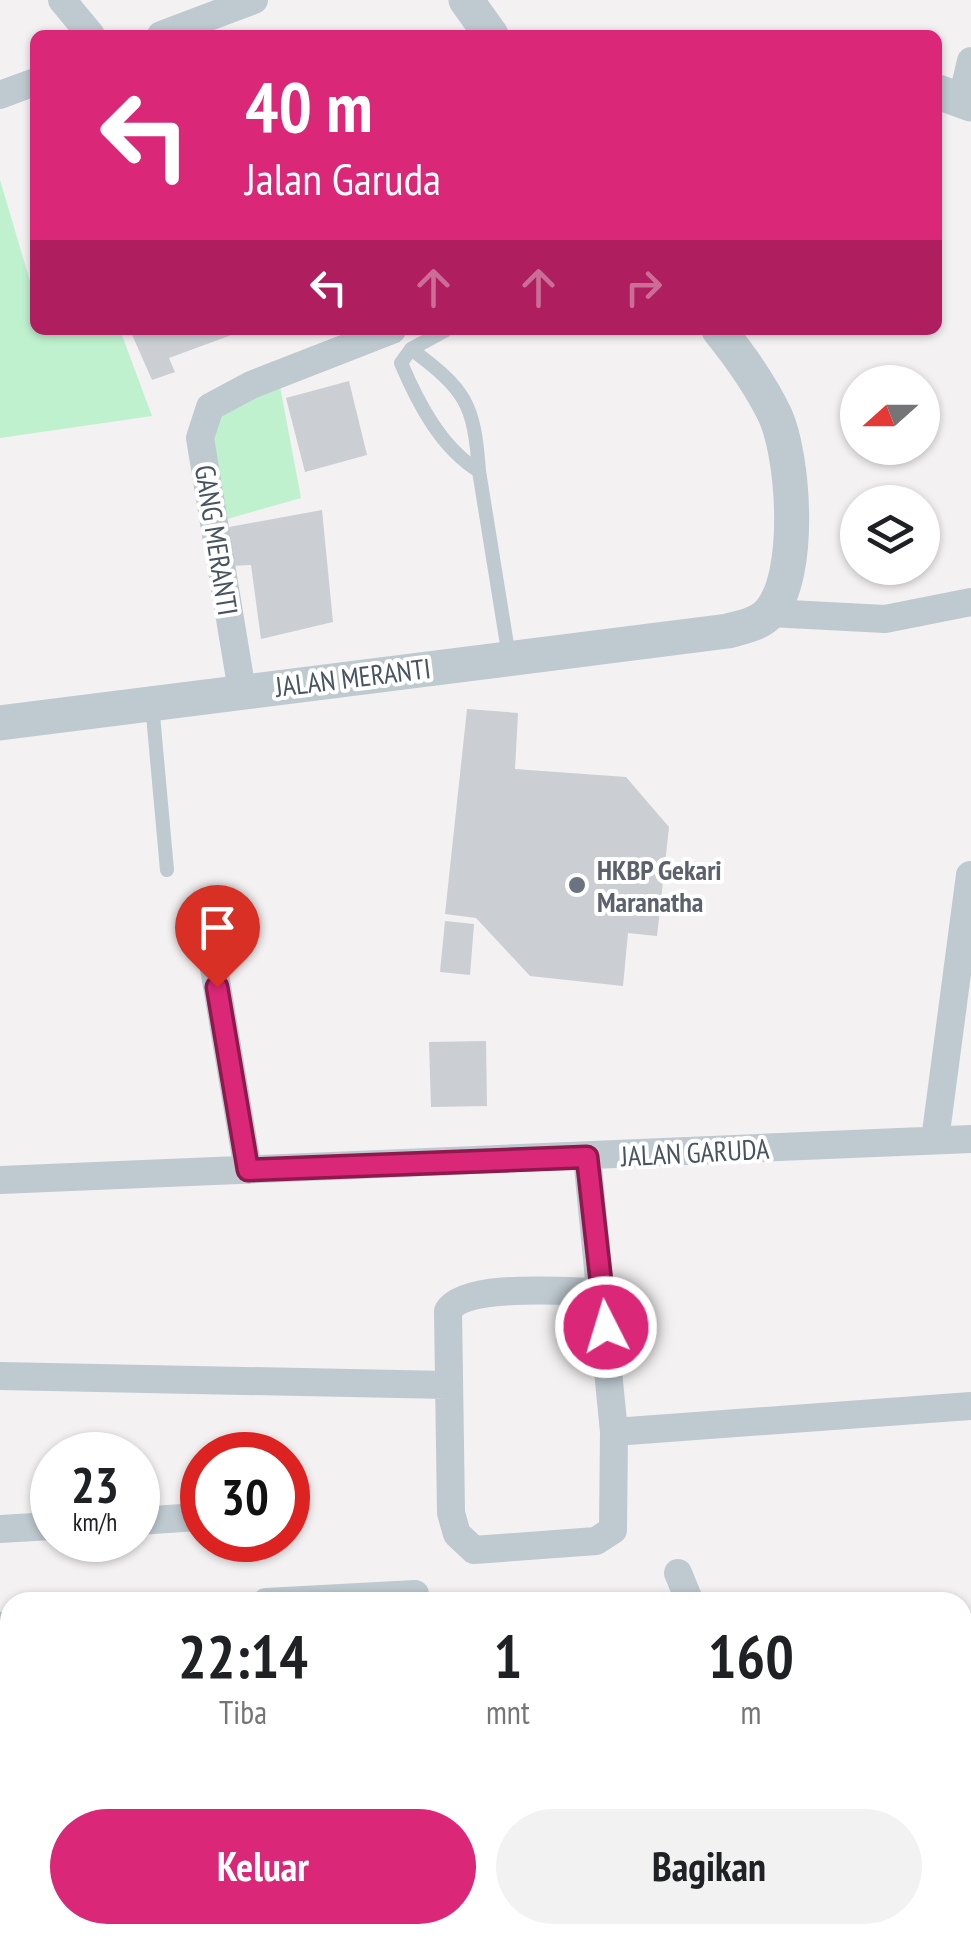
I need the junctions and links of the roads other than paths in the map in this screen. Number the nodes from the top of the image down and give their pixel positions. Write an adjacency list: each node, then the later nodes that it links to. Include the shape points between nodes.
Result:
1 (62, 0): 4 (street)
2 (254, 0): 5 (street)
3 (466, 0): 6 (street)
4 (86, 30)
5 (175, 30)
6 (487, 30)
7 (971, 60): 10 (street)
8 (30, 84): 9 (street)
9 (0, 95)
10 (957, 98)
11 (723, 335): 15 (street, via 760,388 782,436 790,525 784,589)
12 (402, 340): 13 (lane, via 401,362 415,396 460,459); 13 (lane, via 468,402); 17 (street, GANG MERANTI, via 251,385 210,408 200,438)
13 (479, 471): 16 (lane)
14 (971, 602): 15 (street, via 884,619)
15 (770, 612): 16 (street, JALAN MERANTI, via 754,624 707,633)
16 (509, 658): 17 (street, JALAN MERANTI)
17 (242, 691): 18 (street, JALAN MERANTI)
18 (152, 703): 19 (street, JALAN MERANTI); 20 (lane)
19 (0, 724)
20 (167, 870)
21 (970, 875): 24 (street)
22 (210, 951): 26 (street)
23 (971, 1139): 24 (street, JALAN GARUDA)
24 (935, 1140): 25 (street, JALAN GARUDA)
25 (587, 1157): 26 (street, JALAN GARUDA); 28 (street)
26 (248, 1170): 27 (street, JALAN GARUDA)
27 (0, 1180)
28 (604, 1292): 30 (street, via 457,1299 448,1311); 32 (street)
29 (0, 1376): 30 (street)
30 (447, 1385): 32 (street, via 453,1524 474,1550 596,1541 613,1530)
31 (971, 1406): 32 (street)
32 (614, 1432)
33 (30, 1527): 34 (street)
34 (0, 1529)
35 (678, 1572): 36 (street)
36 (686, 1592)

